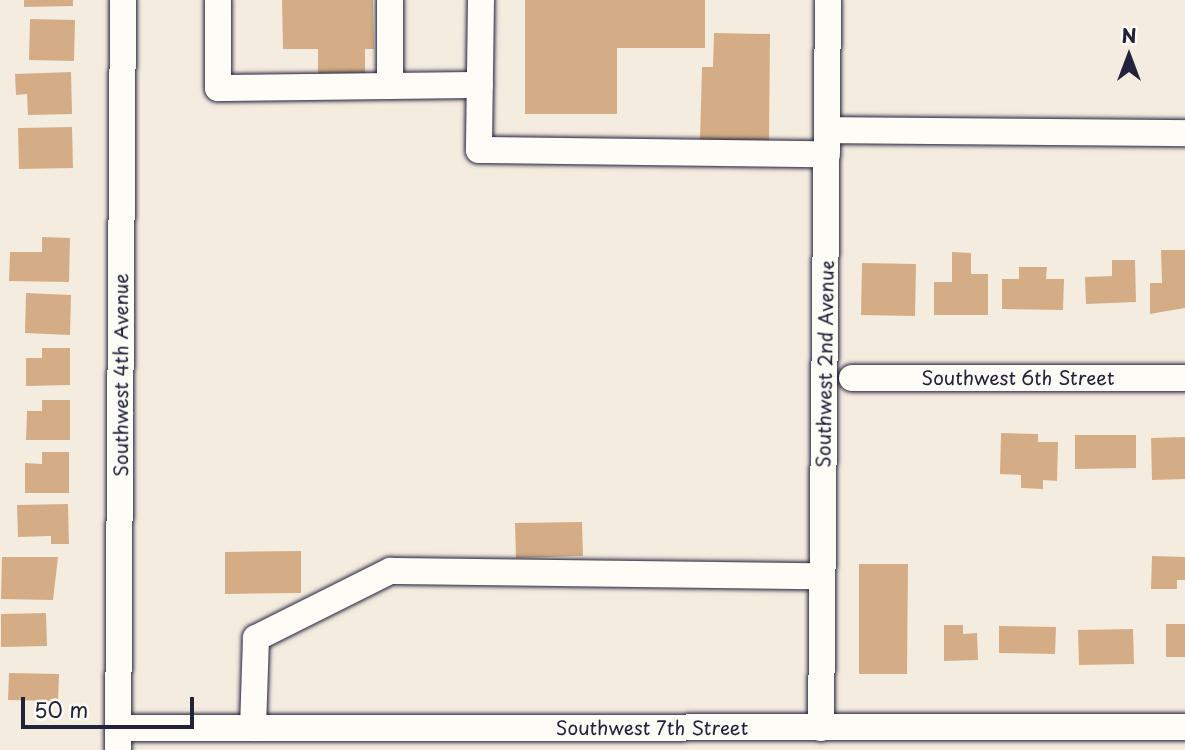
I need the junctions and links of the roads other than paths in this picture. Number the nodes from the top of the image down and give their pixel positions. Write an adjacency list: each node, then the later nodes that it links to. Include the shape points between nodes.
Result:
1 (123, 0): 16 (street, Southwest 4th Avenue)
2 (218, 0): 6 (street, via 218,88)
3 (390, 0): 6 (street)
4 (481, 0): 7 (street)
5 (828, 0): 9 (street, Southwest 2nd Avenue)
6 (390, 86): 7 (street)
7 (480, 86): 9 (street, via 479,150)
8 (1185, 133): 9 (street)
9 (827, 142): 12 (street, Southwest 2nd Avenue)
10 (852, 378): 11 (street, Southwest 6th Street)
11 (1185, 378)
12 (822, 576): 14 (street, via 390,570 256,638); 15 (street, Southwest 2nd Avenue)
13 (1185, 727): 15 (street, Southwest 7th Street)
14 (253, 728): 15 (street, Southwest 7th Street); 16 (street, Southwest 7th Street)
15 (821, 728)
16 (118, 739)

